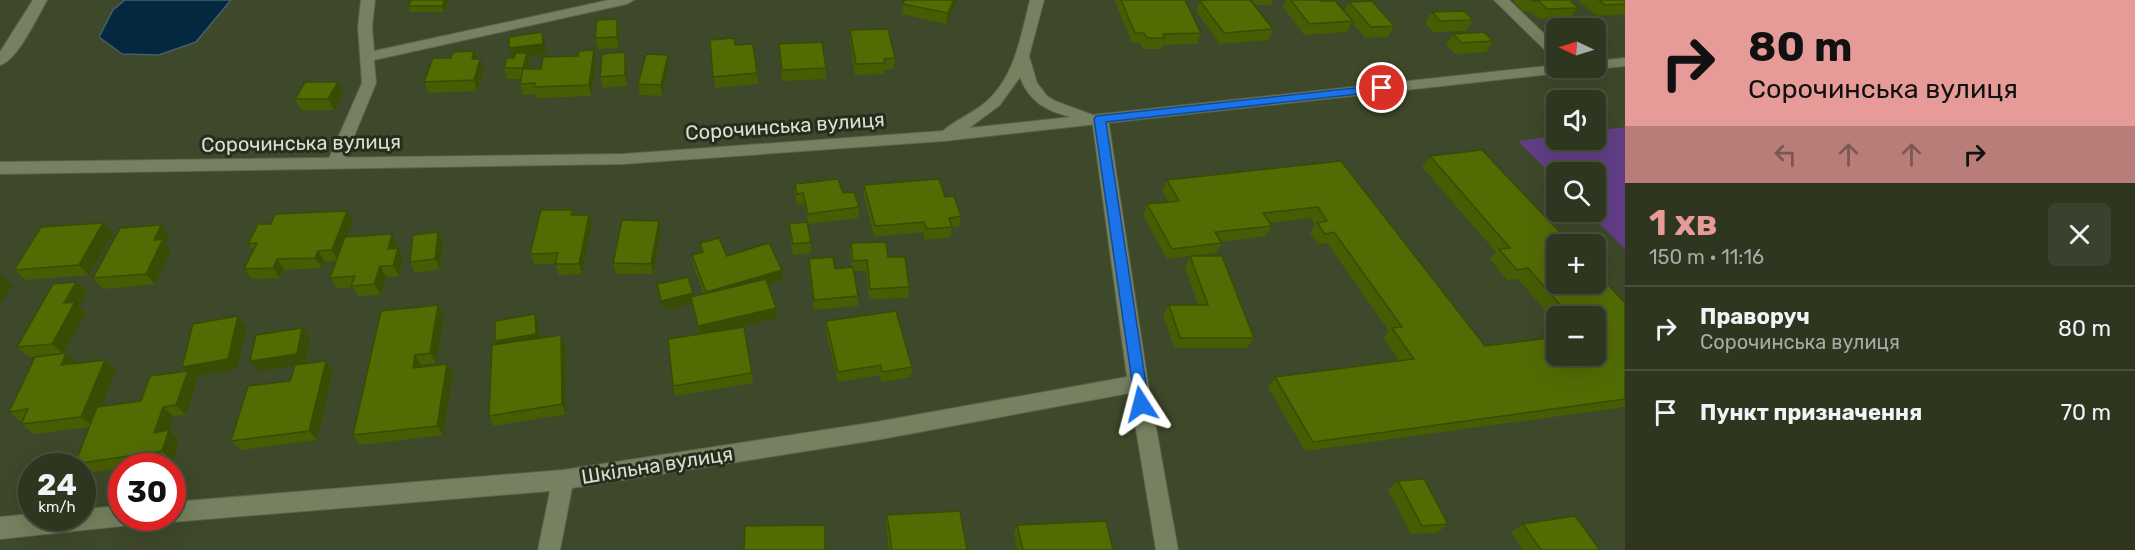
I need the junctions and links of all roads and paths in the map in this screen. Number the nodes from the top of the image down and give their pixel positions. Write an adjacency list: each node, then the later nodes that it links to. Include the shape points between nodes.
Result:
1 (40, 0): 9 (street)
2 (368, 0): 8 (street)
3 (627, 0): 8 (street)
4 (1037, 0): 7 (street)
5 (1501, 0): 6 (street)
6 (1546, 43)
7 (1022, 56): 13 (street, via 1031,89 1040,99 1054,107); 14 (street, via 996,102)
8 (367, 57): 15 (street, via 369,83)
9 (0, 61)
10 (1625, 62): 11 (street)
11 (1606, 64)
12 (1546, 71): 13 (street, Сорочинська вулиця)
13 (1100, 119): 14 (street, Сорочинська вулиця); 17 (street)
14 (944, 136): 15 (street, Сорочинська вулиця, via 623,159)
15 (335, 163): 16 (street, Сорочинська вулиця)
16 (0, 168)
17 (1138, 383): 18 (street, Шкільна вулиця, via 876,431); 23 (street)
18 (563, 480): 19 (street, Шкільна вулиця); 22 (street)
19 (186, 511)
20 (108, 517): 21 (street)
21 (0, 528)
22 (549, 550)
23 (1167, 550)

